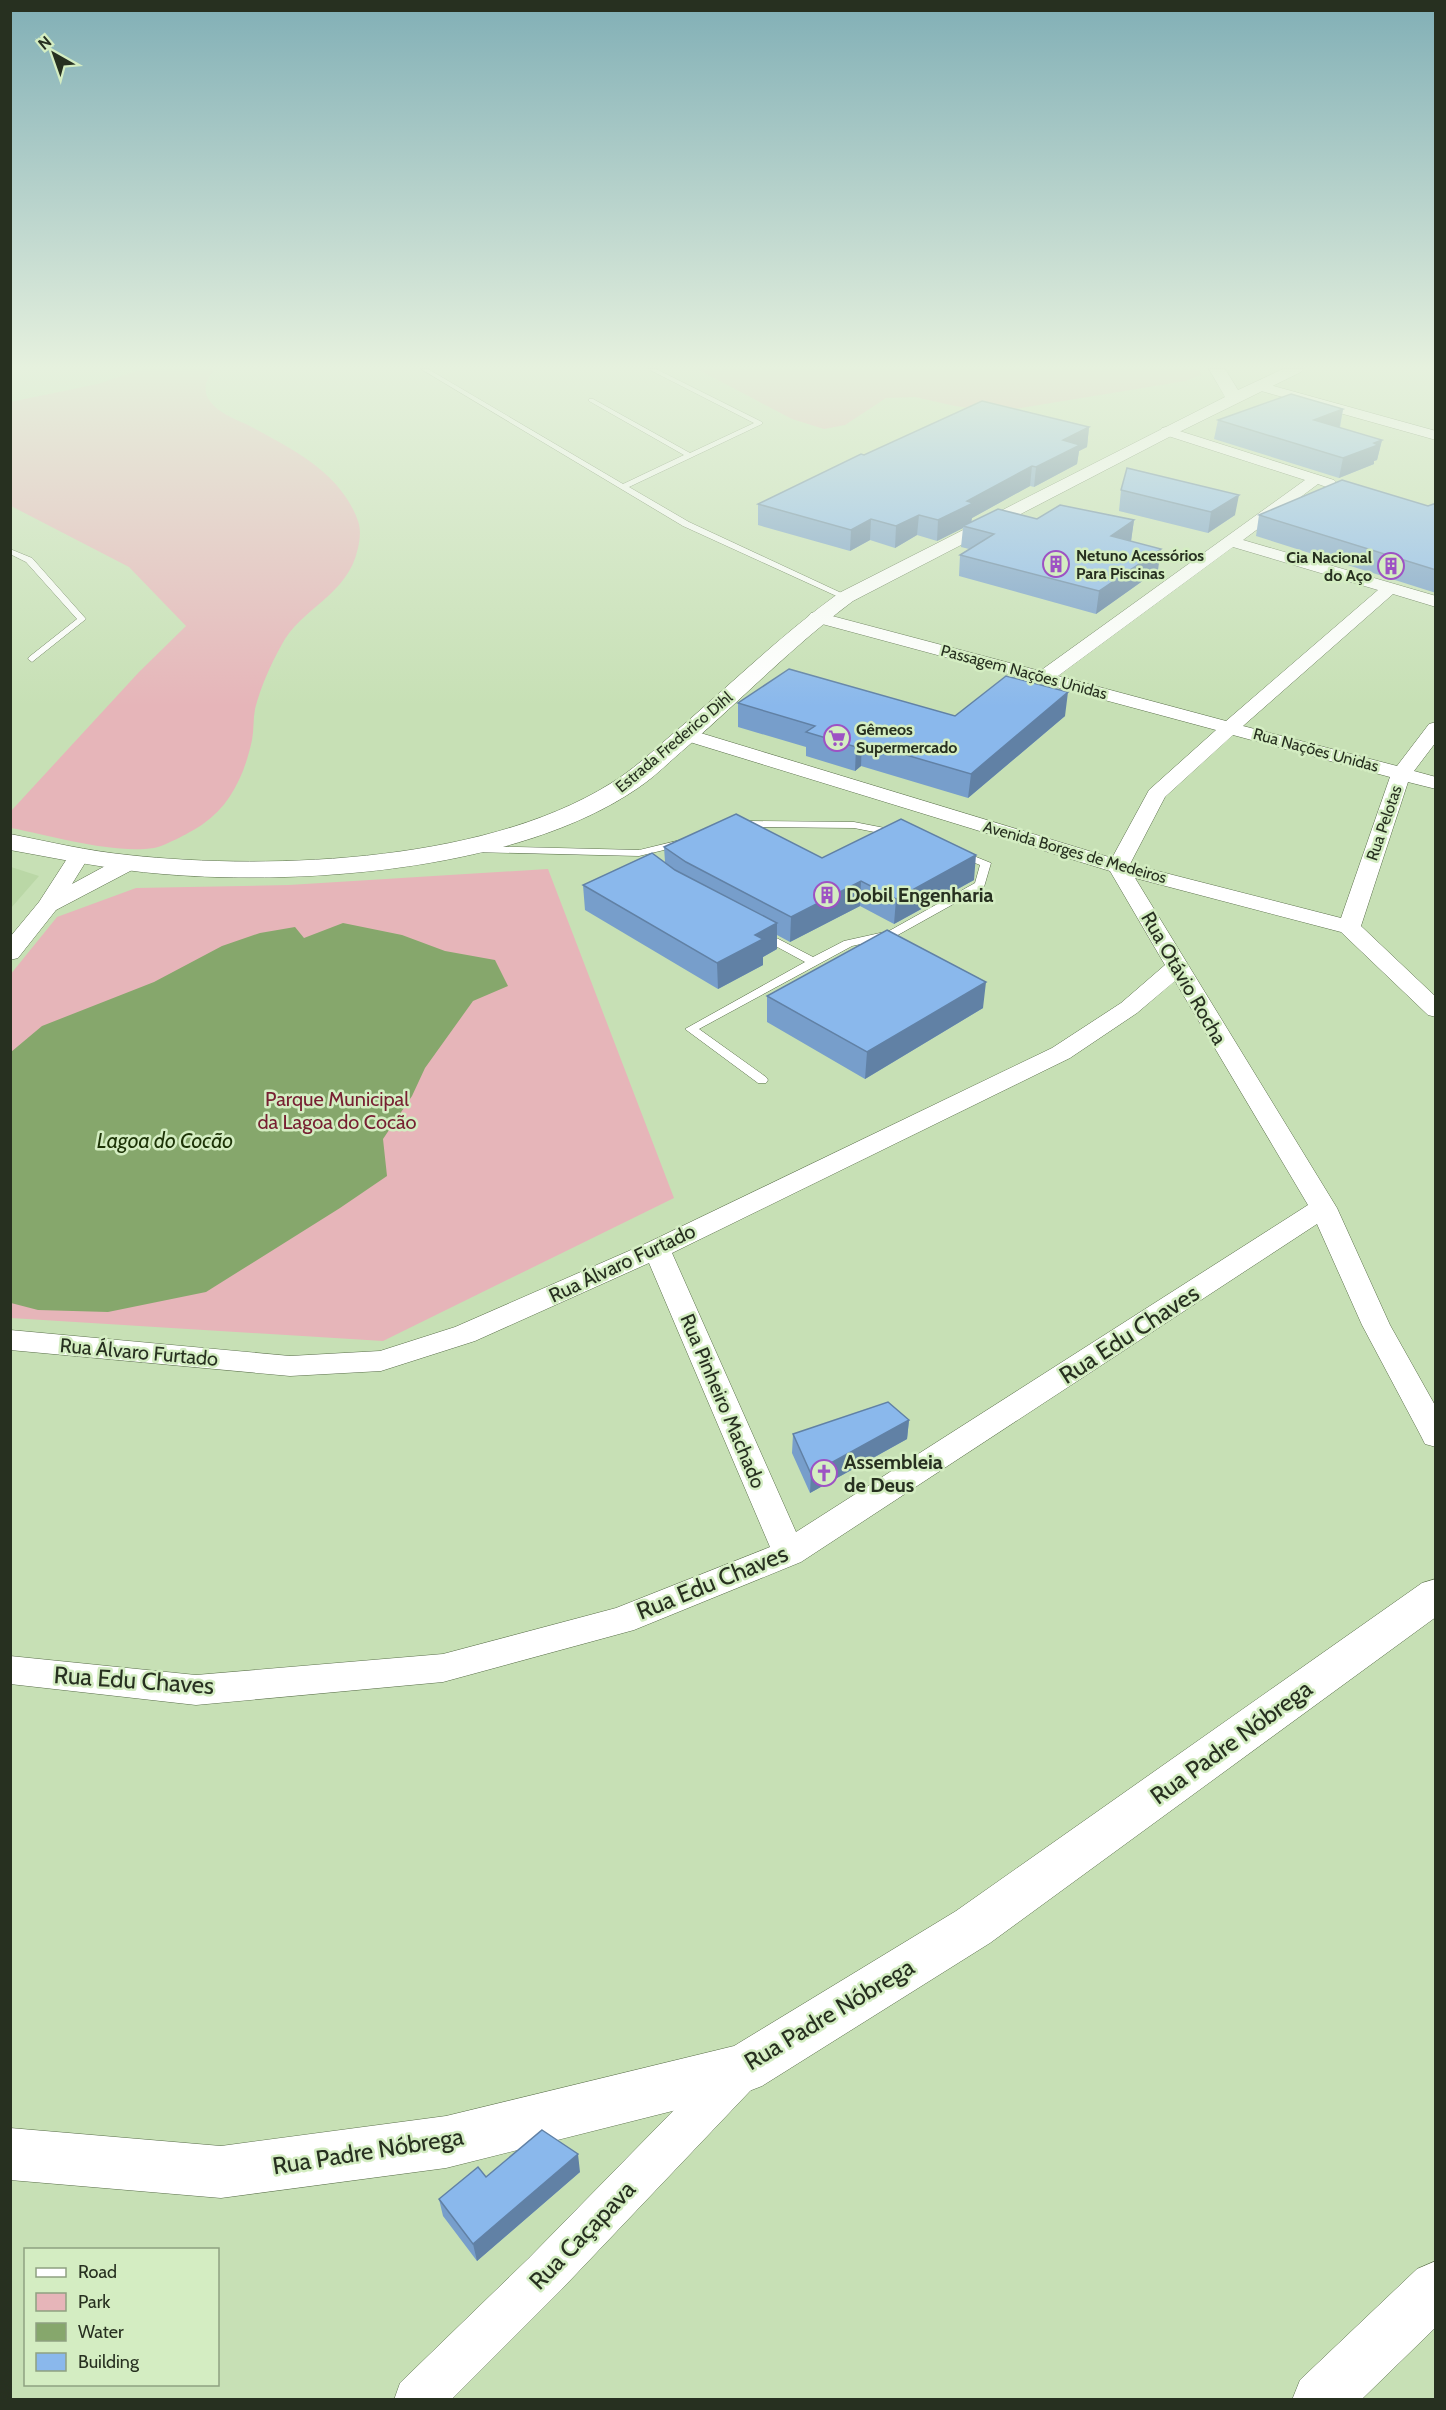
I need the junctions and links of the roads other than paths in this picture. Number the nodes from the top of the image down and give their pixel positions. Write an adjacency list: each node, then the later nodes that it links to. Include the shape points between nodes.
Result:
1 (614, 481): 6 (lane)
2 (632, 481): 6 (lane)
3 (1069, 481): 11 (main road, Estrada Frederico Dihl)
4 (1311, 481): 8 (street)
5 (1326, 481): 7 (street)
6 (622, 486): 11 (lane, via 686,524)
7 (1348, 489)
8 (1230, 541): 10 (street); 15 (street)
9 (10, 551): 14 (lane, via 28,561 82,619)
10 (1390, 588): 12 (street); 16 (street)
11 (846, 597): 13 (main road, Estrada Frederico Dihl)
12 (1436, 602)
13 (817, 617): 15 (street, Passagem Nações Unidas); 18 (main road, Estrada Frederico Dihl)
14 (32, 659)
15 (1043, 678): 16 (street, Passagem Nações Unidas)
16 (1231, 727): 19 (street, Rua Nações Unidas); 29 (street, via 1156,794)
17 (1436, 728): 19 (street, Rua Pelotas)
18 (687, 735): 26 (main road, Estrada Frederico Dihl, via 627,785 589,808 552,824); 29 (street, Avenida Borges de Medeiros)
19 (1401, 774): 20 (street, Rua Nações Unidas); 31 (street, Rua Pelotas)
20 (1436, 783)
21 (728, 830): 22 (lane, via 751,824 854,825)
22 (904, 835)
23 (695, 839): 26 (lane, via 643,857)
24 (10, 842): 27 (main road, Estrada Frederico Dihl)
25 (945, 847): 34 (lane, via 986,863 980,885 892,934 848,943)
26 (466, 849): 28 (main road, Estrada Frederico Dihl, via 297,870 204,870)
27 (79, 855): 28 (main road, Estrada Frederico Dihl); 30 (street)
28 (128, 863): 30 (street)
29 (1118, 867): 31 (street, Avenida Borges de Medeiros); 35 (street, Rua Otávio Rocha)
30 (48, 905): 33 (street)
31 (1349, 927): 36 (street, Avenida Borges de Medeiros)
32 (752, 929): 34 (lane)
33 (10, 953)
34 (813, 962): 37 (lane, via 691,1029)
35 (1178, 966): 38 (street, Rua Otávio Rocha); 39 (street, Rua Álvaro Furtado, via 1129,1008 1061,1053)
36 (1436, 1010)
37 (762, 1080)
38 (1323, 1209): 41 (street, Rua Otávio Rocha, via 1376,1325); 42 (street, Rua Edu Chaves)
39 (657, 1249): 40 (street, Rua Álvaro Furtado, via 465,1334 381,1361 290,1366); 42 (street, Rua Pinheiro Machado)
40 (10, 1340)
41 (1436, 1436)
42 (789, 1553): 44 (street, Rua Edu Chaves, via 622,1620 443,1668 196,1690)
43 (1436, 1595): 45 (main road, Rua Padre Nóbrega, via 973,1927)
44 (10, 1670)
45 (744, 2068): 46 (main road, Rua Padre Nóbrega, via 446,2142 221,2172); 48 (street, Rua Caçapava)
46 (10, 2154)
47 (1436, 2288): 49 (main road)
48 (417, 2400)
49 (1320, 2400)

